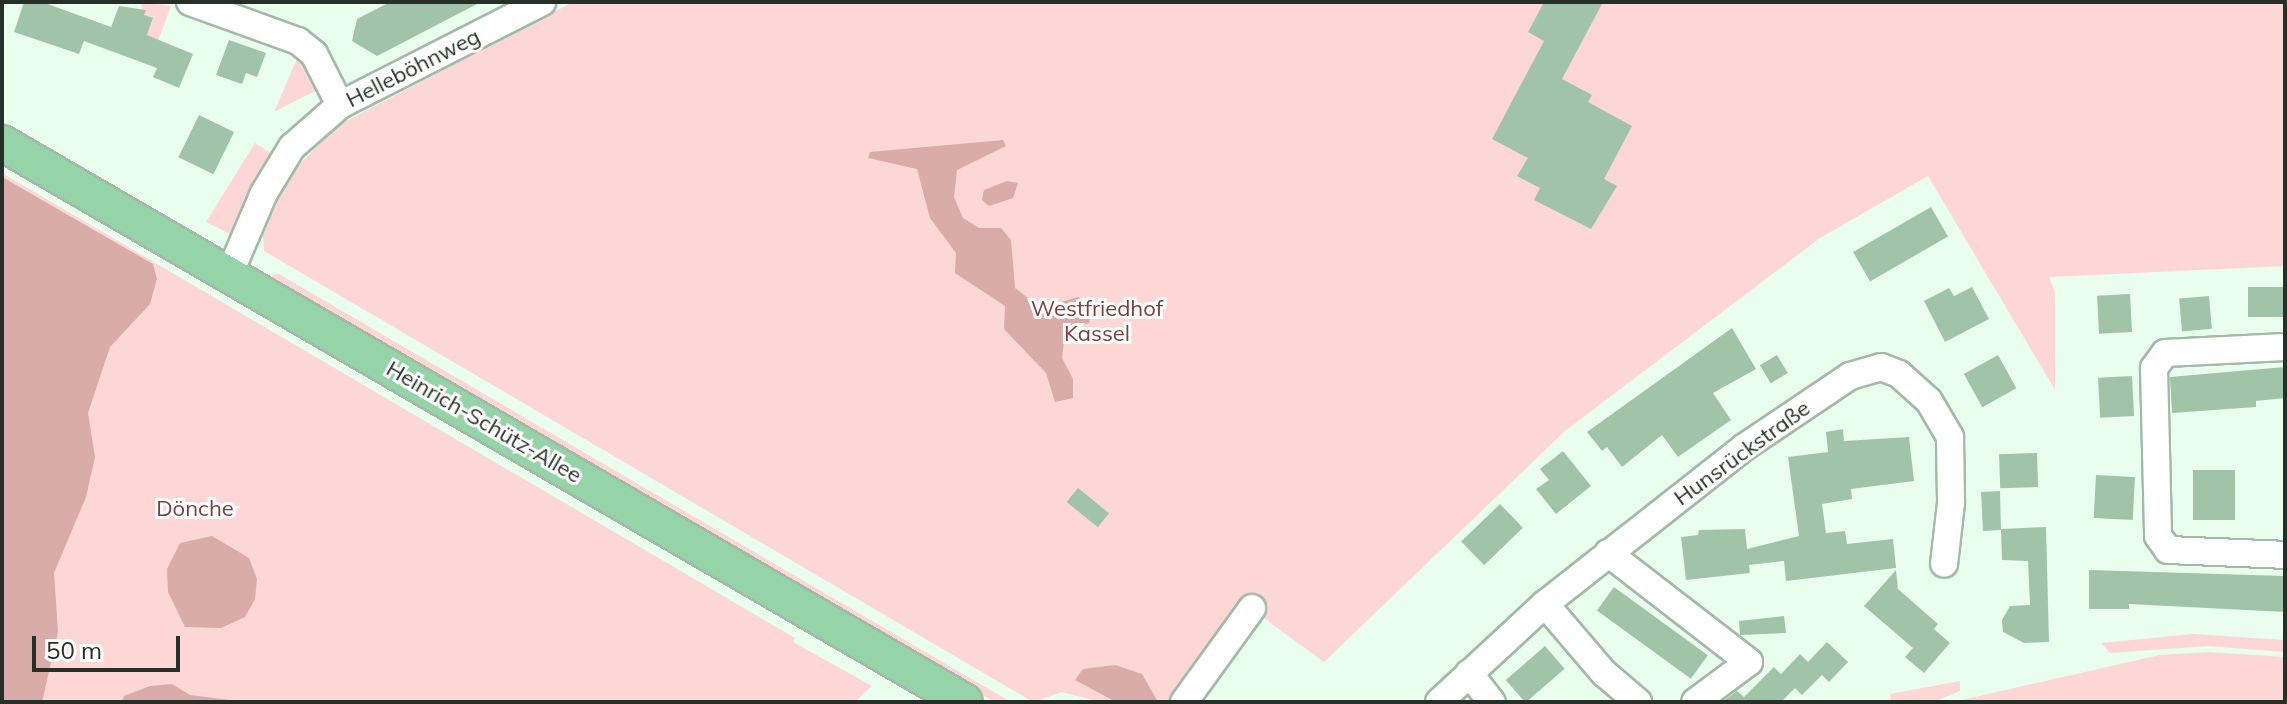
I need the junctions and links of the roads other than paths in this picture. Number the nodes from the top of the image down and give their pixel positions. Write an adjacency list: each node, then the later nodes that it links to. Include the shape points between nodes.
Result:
1 (190, 2): 3 (street)
2 (542, 2): 4 (street, Helleböhnweg)
3 (239, 10): 4 (street, via 314,54)
4 (340, 105): 6 (street, Helleböhnweg, via 292,147 264,193)
5 (2, 143): 6 (main road, Heinrich-Schütz-Allee)
6 (229, 275): 14 (main road, Heinrich-Schütz-Allee)
7 (2285, 347): 9 (street, via 2165,353 2154,368 2158,536 2168,550)
8 (1608, 553): 10 (street, Hunsrückstraße, via 1850,376 1881,367 1899,374 1929,401 1950,437 1951,503); 11 (street, Hunsrückstraße); 19 (street, via 1749,662)
9 (2285, 555)
10 (1944, 564)
11 (1545, 604): 13 (street, Hunsrückstraße); 18 (street, via 1604,673)
12 (1252, 608): 15 (street)
13 (1469, 673): 16 (street, Hunsrückstraße); 17 (street)
14 (965, 702)
15 (1184, 702)
16 (1439, 702)
17 (1492, 702)
18 (1638, 702)
19 (1695, 702)

